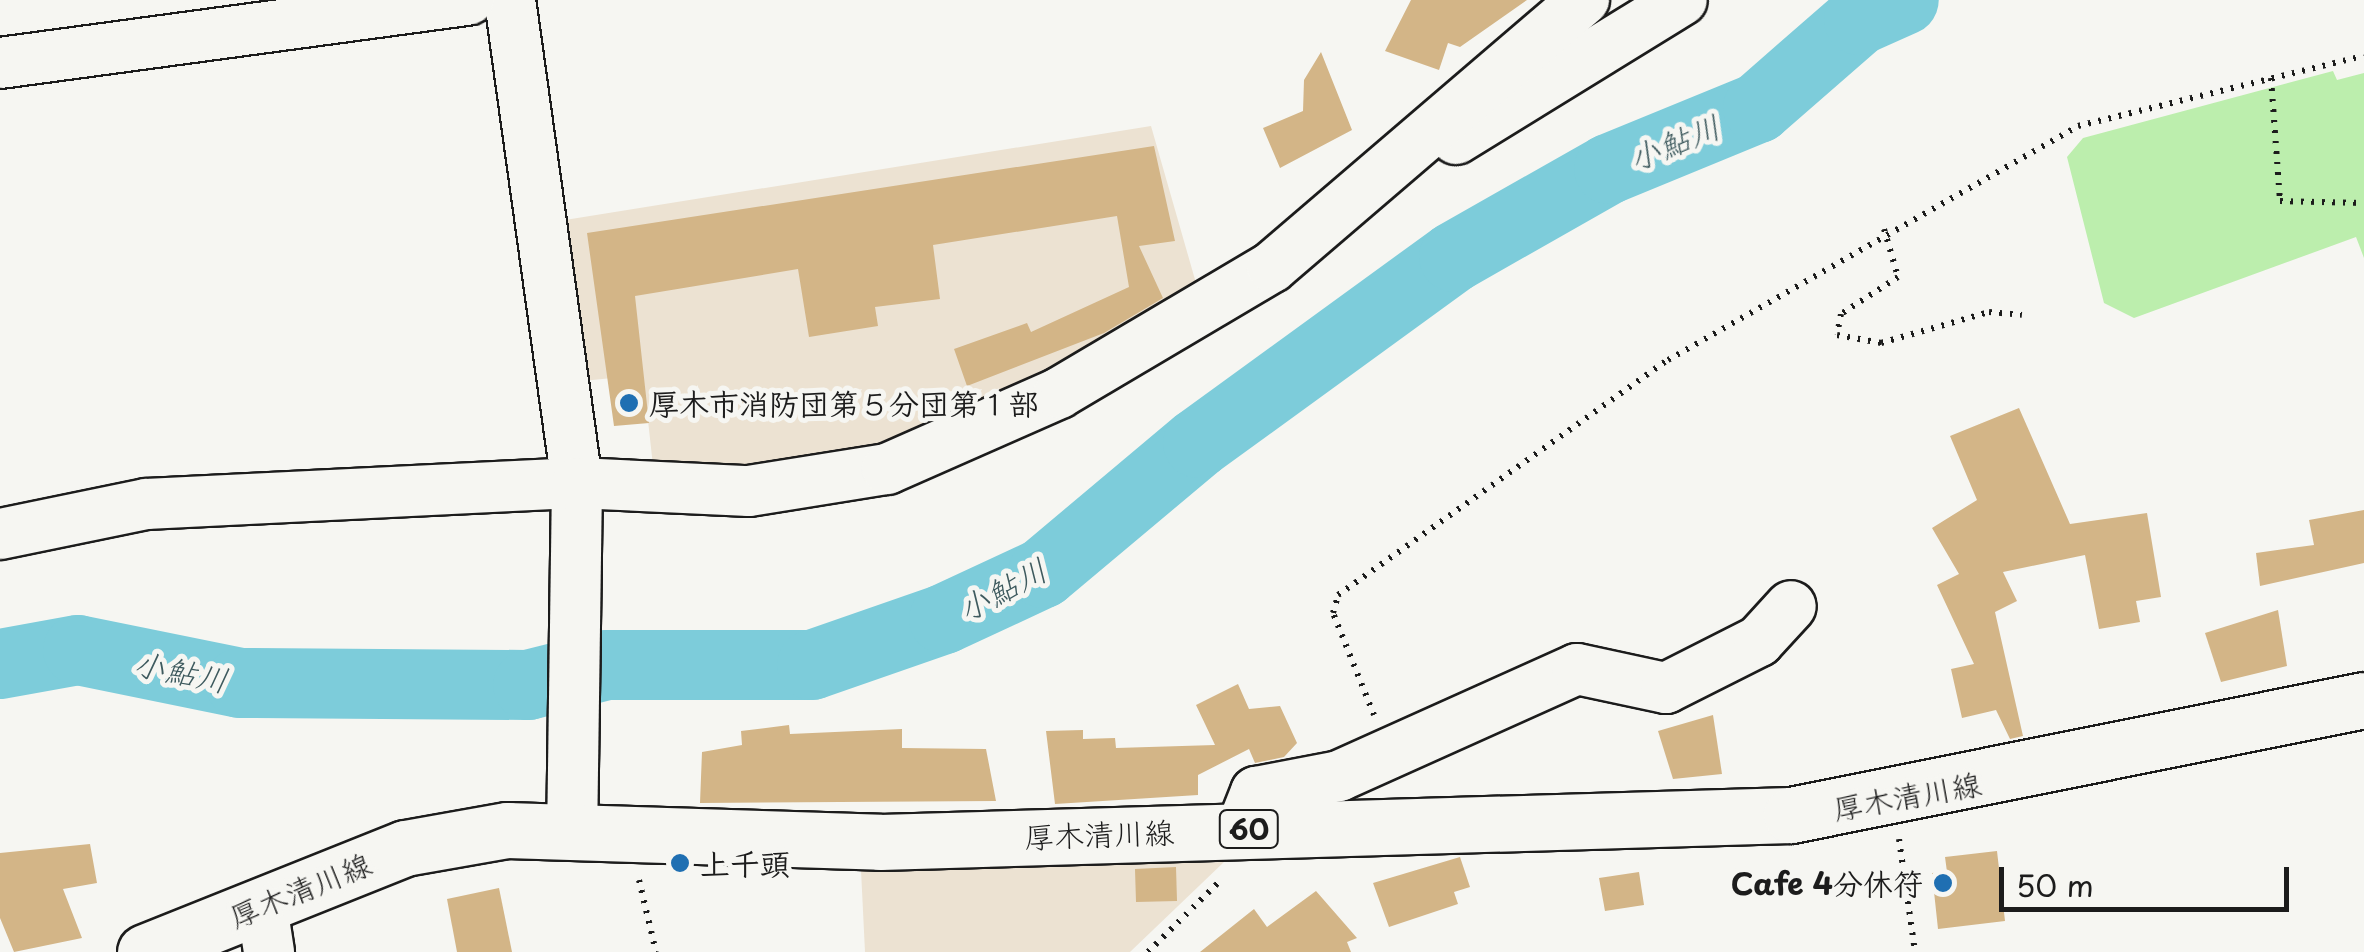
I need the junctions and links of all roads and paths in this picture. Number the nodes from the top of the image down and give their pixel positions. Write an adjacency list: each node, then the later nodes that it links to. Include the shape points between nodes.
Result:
1 (470, 0): 6 (street)
2 (510, 0): 12 (street)
3 (1584, 0): 8 (street)
4 (1682, 0): 8 (street)
5 (2364, 56): 7 (path)
6 (0, 63)
7 (2271, 78): 9 (path, via 2280,201); 10 (path, via 2078,126)
8 (1391, 171): 12 (street, via 1198,313 948,447 790,488)
9 (2364, 203)
10 (1884, 229): 11 (path, via 1898,277 1841,314 1837,335 1881,343 1989,312); 16 (path, via 1668,360 1338,596 1333,612)
11 (2022, 315)
12 (577, 491): 13 (street, via 146,504); 18 (street)
13 (0, 534)
14 (1791, 606): 16 (street, via 1759,641 1666,688 1577,669)
15 (2364, 700): 17 (main road, 厚木清川線 / 60)
16 (1376, 752): 19 (street, via 1256,792)
17 (1890, 802): 19 (main road, 厚木清川線 / 60, via 1773,816); 25 (path)
18 (570, 804): 20 (main road, 厚木清川線 / 60); 21 (main road, 厚木清川線 / 60, via 405,848)
19 (1257, 829): 20 (main road, 厚木清川線 / 60, via 880,842); 24 (path)
20 (634, 830): 23 (path)
21 (265, 929): 22 (main road, 厚木清川線 / 60)
22 (145, 952)
23 (656, 952)
24 (1148, 952)
25 (1915, 952)

